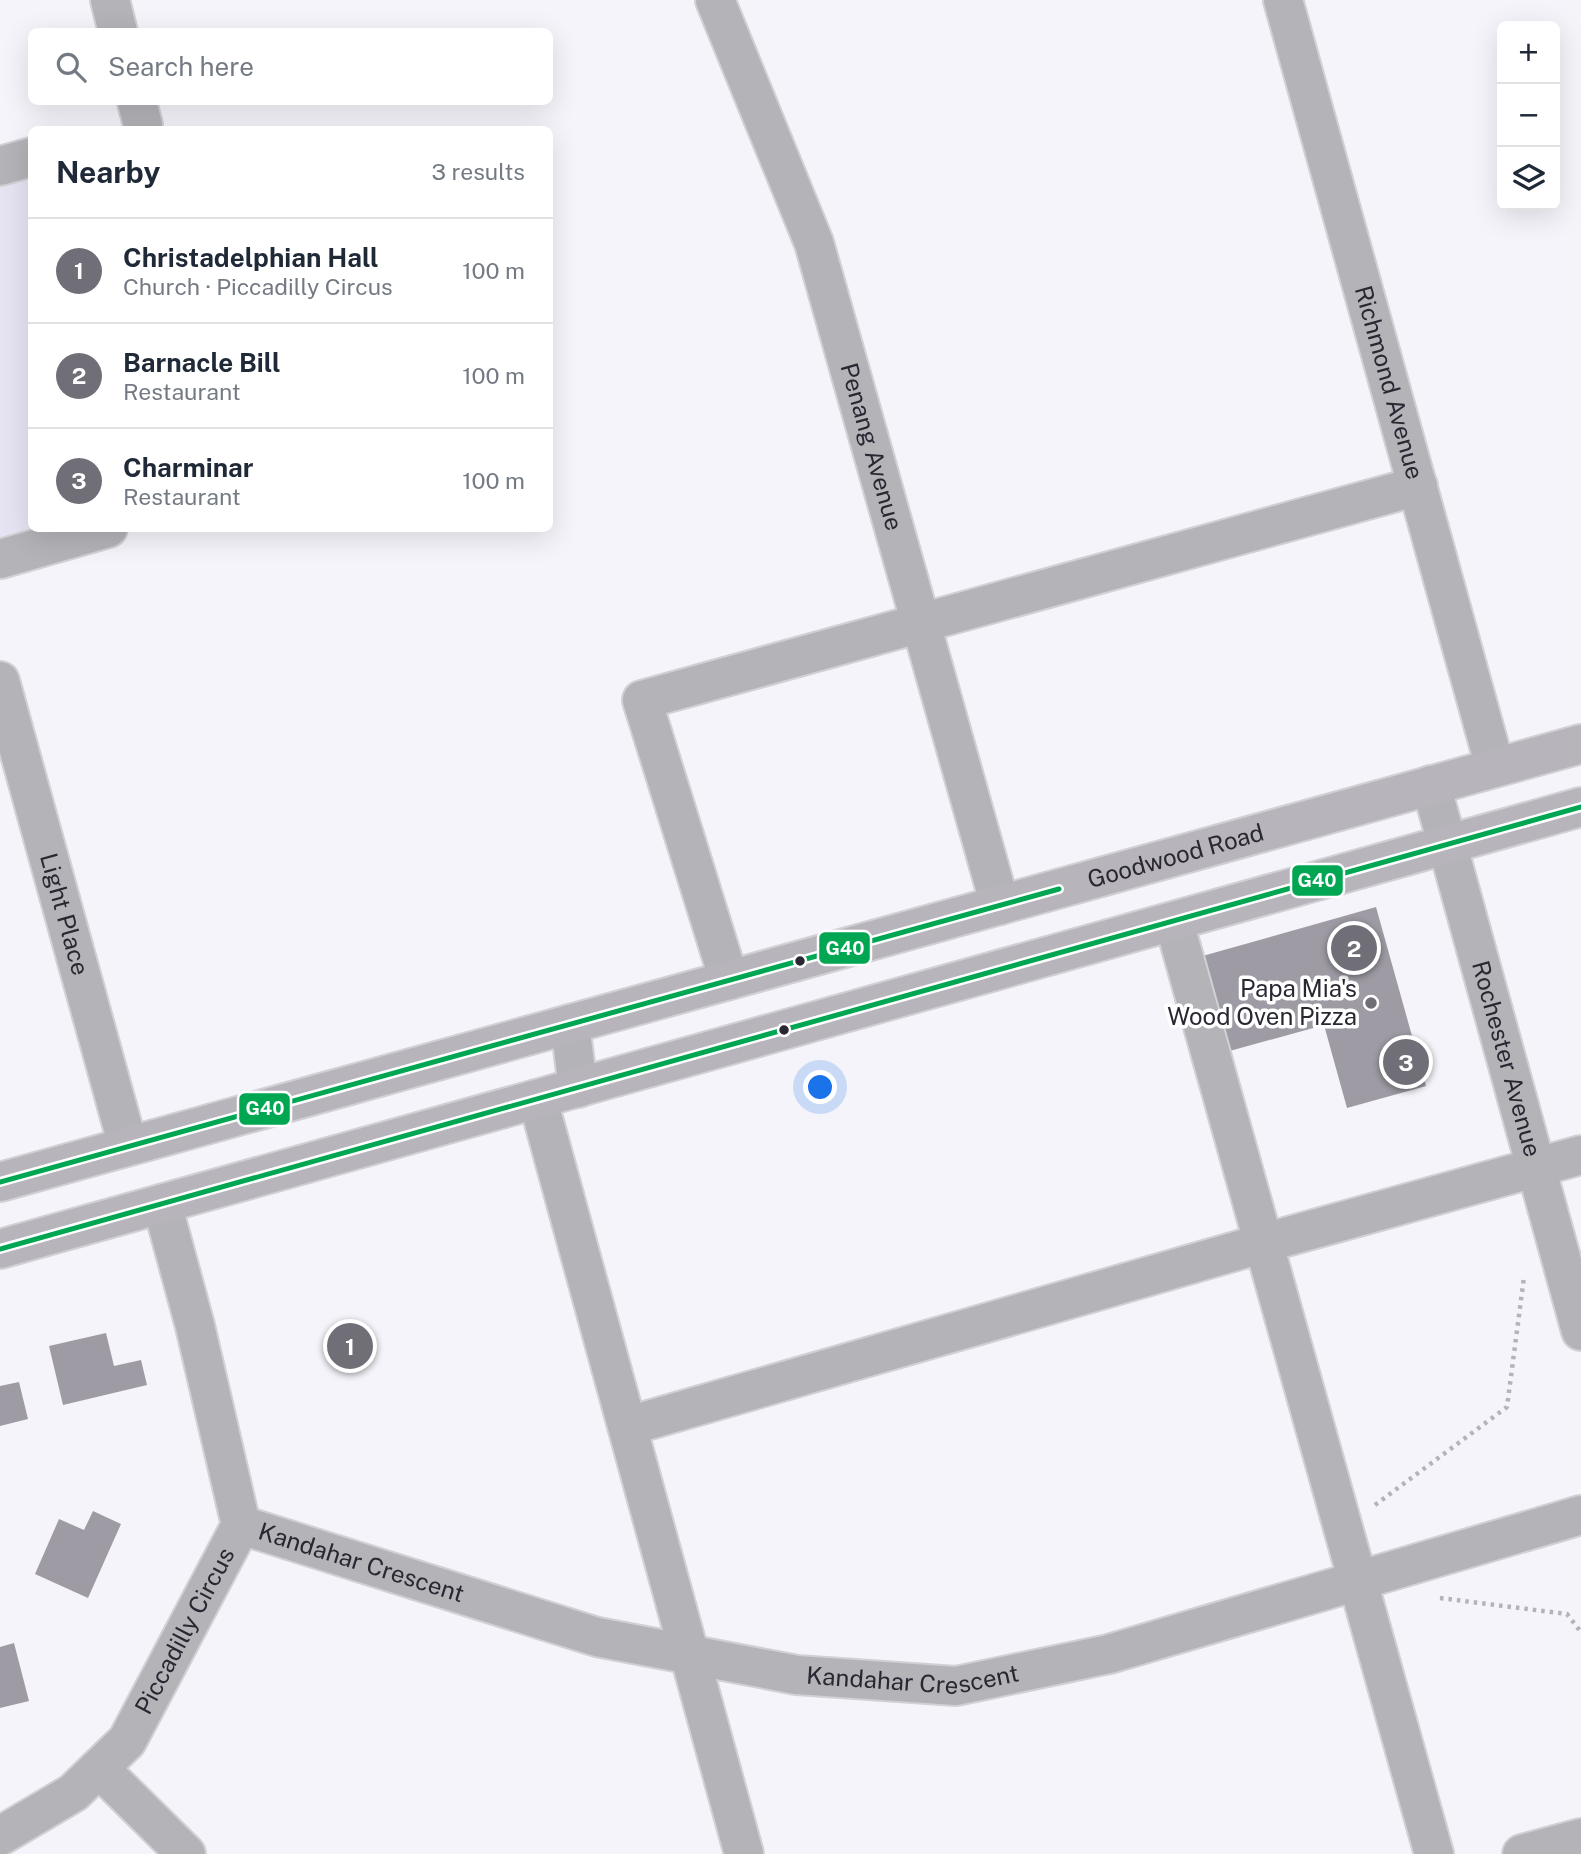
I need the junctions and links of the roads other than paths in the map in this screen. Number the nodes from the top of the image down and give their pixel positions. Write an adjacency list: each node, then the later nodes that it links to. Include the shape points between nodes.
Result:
1 (715, 0): 8 (street, Penang Avenue, via 814,243)
2 (1283, 0): 5 (street, Richmond Avenue)
3 (28, 158): 4 (street)
4 (0, 166)
5 (1418, 486): 8 (street); 11 (street, Richmond Avenue)
6 (94, 532): 7 (street)
7 (0, 559)
8 (921, 622): 15 (street, Penang Avenue); 17 (street, via 642,700)
9 (0, 681): 21 (street, Light Place)
10 (1581, 744): 11 (main road, Goodwood Road)
11 (1495, 767): 12 (main road, Goodwood Road)
12 (1431, 785): 14 (street, Rochester Avenue); 15 (main road, Goodwood Road)
13 (1581, 807): 14 (main road)
14 (1446, 845): 16 (main road); 23 (street, Rochester Avenue)
15 (1000, 905): 17 (main road, Goodwood Road)
16 (1174, 922): 19 (main road); 26 (street)
17 (729, 980): 18 (main road, Goodwood Road)
18 (569, 1024): 19 (street); 21 (main road, Goodwood Road)
19 (578, 1088): 20 (main road)
20 (538, 1100): 25 (main road); 29 (street)
21 (128, 1146): 24 (main road, Goodwood Road)
22 (1581, 1154): 23 (street)
23 (1536, 1168): 26 (street); 28 (street, Rochester Avenue)
24 (0, 1182)
25 (162, 1204): 27 (main road); 31 (street, Piccadilly Circus)
26 (1264, 1243): 29 (street); 32 (street)
27 (0, 1249)
28 (1581, 1331)
29 (628, 1426): 33 (street)
30 (1581, 1515): 32 (street, Kandahar Crescent)
31 (241, 1525): 33 (street, Kandahar Crescent, via 597,1637); 34 (street, Piccadilly Circus, via 127,1741)
32 (1357, 1580): 33 (street, Kandahar Crescent, via 1109,1654 956,1686 797,1675); 39 (street)
33 (689, 1654): 38 (street)
34 (99, 1768): 35 (street, Piccadilly Circus, via 73,1793); 37 (street)
35 (0, 1836)
36 (1581, 1838): 40 (street)
37 (186, 1854)
38 (744, 1854)
39 (1434, 1854)
40 (1522, 1854)

